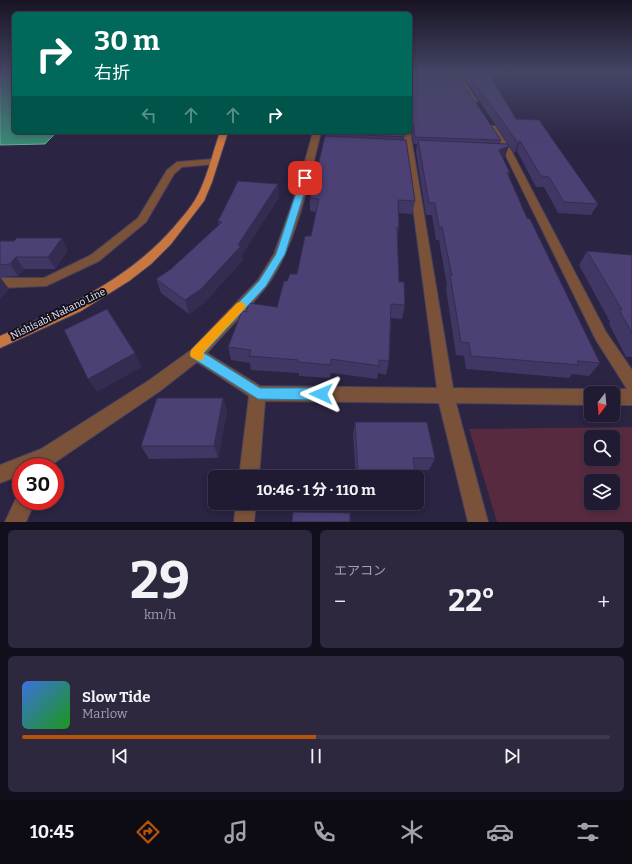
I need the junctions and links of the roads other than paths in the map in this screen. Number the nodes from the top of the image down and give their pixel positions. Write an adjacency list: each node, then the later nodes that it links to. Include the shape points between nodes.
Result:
1 (471, 96): 2 (street)
2 (480, 109)
3 (488, 122): 11 (street, via 601,336)
4 (223, 134): 7 (main road, Nishisabi Nakano Line)
5 (407, 134): 13 (street)
6 (318, 139): 10 (street, via 280,254 262,283)
7 (213, 162): 8 (street, via 180,164 170,172 142,220 95,258 46,282); 9 (main road, Nishisabi Nakano Line, via 201,198 173,236 142,265 105,292)
8 (0, 283)
9 (0, 342)
10 (196, 354): 12 (street); 17 (street)
11 (632, 384)
12 (258, 393): 13 (street); 19 (street)
13 (446, 396): 14 (street); 25 (street)
14 (584, 397)
15 (620, 397): 16 (street)
16 (632, 397)
17 (48, 458)
18 (12, 470): 20 (street)
19 (250, 470)
20 (0, 474)
21 (21, 510): 23 (street)
22 (245, 510): 24 (street)
23 (15, 522)
24 (244, 522)
25 (478, 522)

